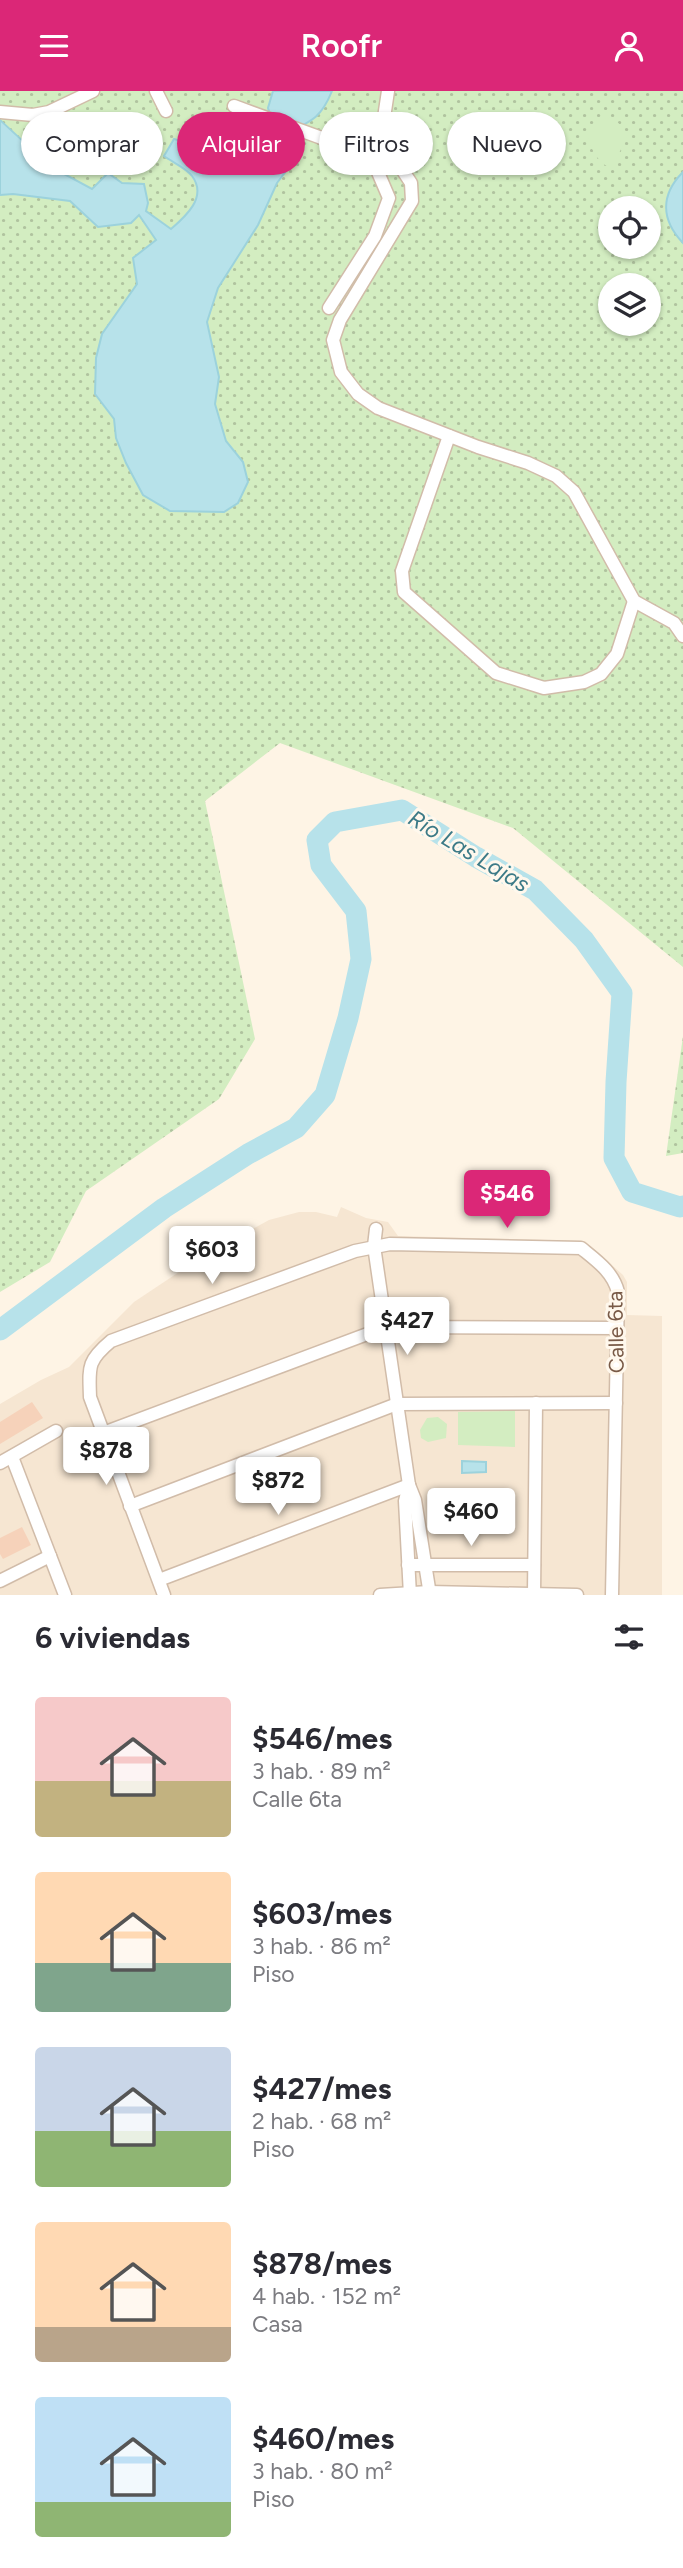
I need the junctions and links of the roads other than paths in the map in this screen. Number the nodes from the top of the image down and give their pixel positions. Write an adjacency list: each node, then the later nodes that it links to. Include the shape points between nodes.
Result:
1 (93, 91): 5 (street, via 48,112)
2 (156, 91): 6 (street)
3 (388, 91): 7 (street)
4 (234, 106): 8 (street)
5 (1, 111)
6 (166, 111)
7 (385, 112)
8 (319, 138)
9 (379, 175): 11 (street, via 389,198 375,236)
10 (406, 175): 12 (street, via 412,201 355,291 333,340 341,372 358,394 378,408)
11 (329, 309)
12 (449, 436): 13 (street, via 528,463 573,492); 13 (street, via 402,571 404,592 496,673 544,688 601,674 617,654)
13 (634, 601): 14 (street, via 674,623)
14 (683, 636)
15 (376, 1229): 16 (street)
16 (374, 1247): 17 (street); 18 (street, Calle 6ta, via 581,1248 615,1281); 23 (street, Calle 6ta, via 111,1341 94,1355 89,1371 90,1397)
17 (386, 1327): 18 (street); 21 (street); 23 (street)
18 (617, 1328): 20 (street, Calle 6ta)
19 (536, 1403): 20 (street); 21 (street); 31 (street)
20 (616, 1403): 41 (street, Calle 6ta)
21 (397, 1404): 26 (street); 27 (street)
22 (56, 1431): 24 (street)
23 (103, 1433): 27 (street, Calle 6ta)
24 (12, 1457): 25 (street); 28 (street)
25 (0, 1464)
26 (409, 1485): 29 (street, via 405,1501); 30 (street); 32 (street)
27 (130, 1506): 32 (street, Calle 6ta)
28 (50, 1556): 33 (street); 37 (street)
29 (408, 1565): 30 (street); 35 (street)
30 (425, 1565): 31 (street); 34 (street)
31 (534, 1565): 36 (street)
32 (159, 1580): 38 (street, Calle 6ta)
33 (0, 1581)
34 (430, 1593): 35 (street); 36 (street)
35 (410, 1594): 39 (street)
36 (534, 1594): 40 (street)
37 (65, 1595)
38 (164, 1595)
39 (380, 1595)
40 (577, 1595)
41 (612, 1595)

